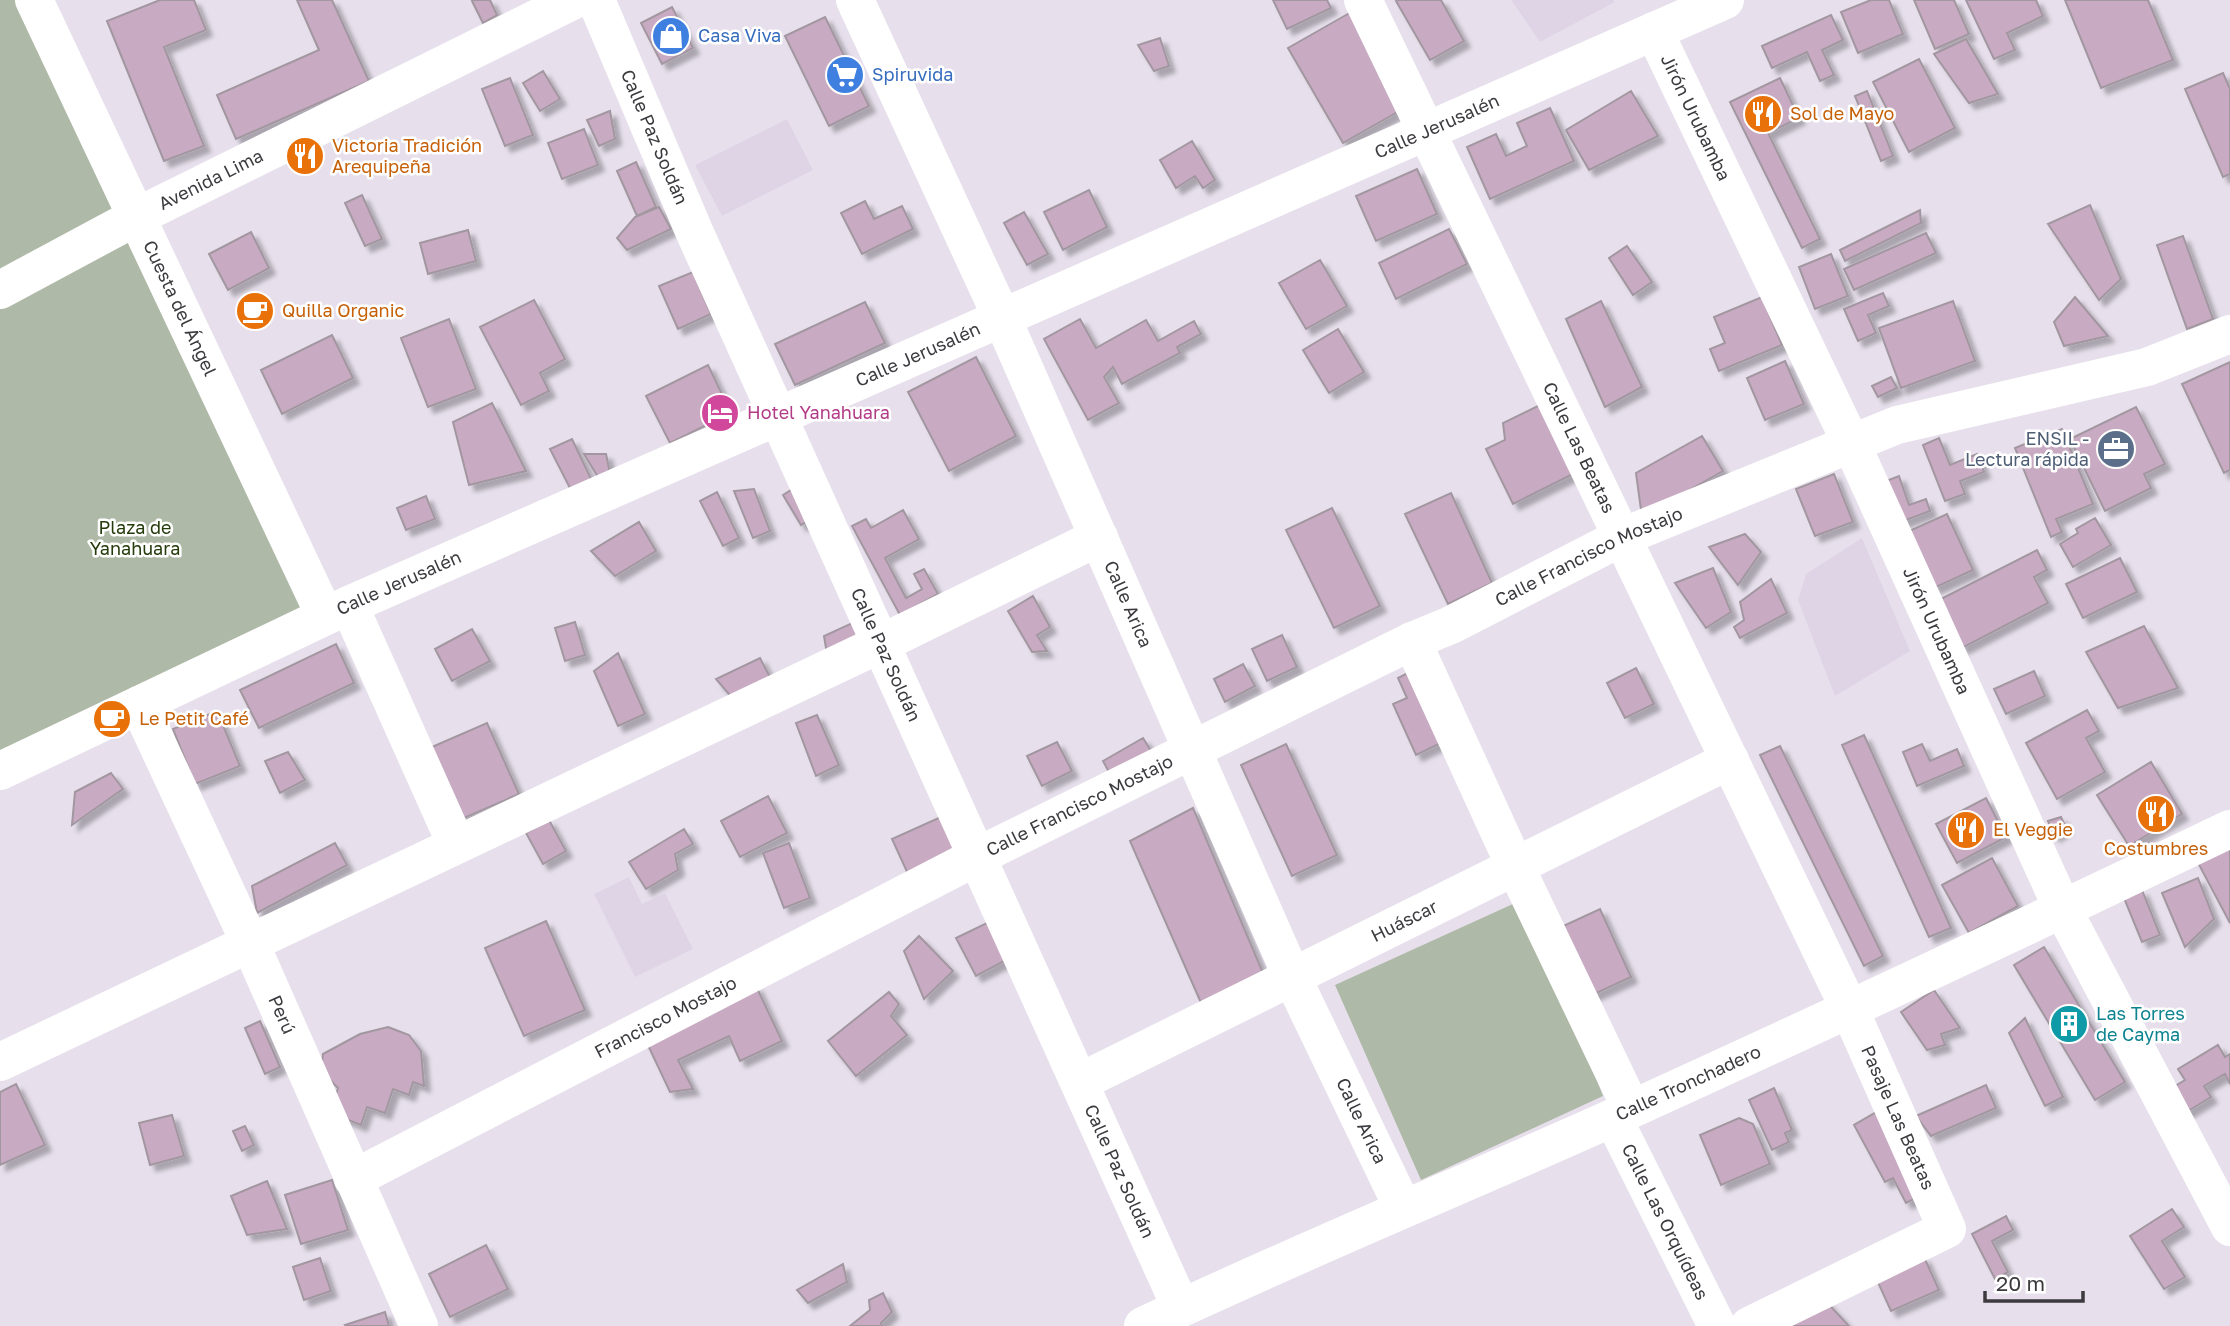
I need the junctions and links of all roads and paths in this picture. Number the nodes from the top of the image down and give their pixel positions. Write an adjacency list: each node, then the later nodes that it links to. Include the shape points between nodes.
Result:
1 (34, 0): 9 (street, Cuesta del Ángel)
2 (573, 0): 9 (street, Avenida Lima)
3 (596, 0): 13 (street, Calle Paz Soldán)
4 (855, 0): 11 (street, Calle Arica)
5 (1363, 0): 8 (street, Calle Las Beatas)
6 (1725, 0): 7 (street, Calle Jerusalén)
7 (1654, 31): 8 (street, Calle Jerusalén); 14 (street, Jirón Urubamba)
8 (1426, 130): 11 (street, Calle Jerusalén); 16 (street, Calle Las Beatas)
9 (136, 217): 10 (street, Avenida Lima); 17 (street, Cuesta del Ángel)
10 (0, 290)
11 (1002, 318): 13 (street, Calle Jerusalén); 15 (street, Calle Arica)
12 (2230, 334): 14 (street, Calle Francisco Mostajo, via 2147,367 1897,425)
13 (780, 417): 17 (street, Calle Jerusalén); 19 (street, Calle Paz Soldán)
14 (1852, 443): 16 (street, Calle Francisco Mostajo); 28 (street, Jirón Urubamba)
15 (1099, 537): 19 (street); 21 (street, Calle Arica)
16 (1622, 537): 18 (street, Calle Francisco Mostajo, via 1451,625); 22 (street, Calle Las Beatas)
17 (337, 610): 20 (street, Calle Jerusalén); 25 (street, Cuesta del Ángel)
18 (1412, 640): 21 (street, Calle Francisco Mostajo); 27 (street, Calle Las Orquídeas)
19 (882, 643): 25 (street); 26 (street, Calle Paz Soldán)
20 (139, 705): 23 (street, Calle Jerusalén); 29 (street, Perú)
21 (1192, 750): 26 (street, Calle Francisco Mostajo); 30 (street, Calle Arica)
22 (1730, 760): 27 (street, Huáscar); 31 (street, Calle Las Beatas)
23 (0, 771)
24 (2230, 829): 28 (street, Calle Tronchadero)
25 (456, 844): 29 (street)
26 (978, 856): 33 (street, Calle Paz Soldán); 35 (street, Francisco Mostajo)
27 (1515, 866): 30 (street, Huáscar); 34 (street, Calle Las Orquídeas)
28 (2063, 910): 31 (street, Calle Tronchadero); 37 (street, Jirón Urubamba)
29 (250, 943): 32 (street); 35 (street, Perú)
30 (1292, 977): 33 (street, Huáscar); 36 (street, Calle Arica)
31 (1849, 1008): 34 (street, Calle Tronchadero); 42 (street, Pasaje Las Beatas, via 1947,1229)
32 (0, 1062)
33 (1080, 1082): 38 (street, Calle Paz Soldán)
34 (1622, 1113): 36 (street, Calle Tronchadero); 41 (street, Calle Las Orquídeas)
35 (354, 1179): 39 (street, Perú)
36 (1403, 1208): 38 (street, Calle Tronchadero)
37 (2230, 1227)
38 (1181, 1308): 40 (street, Calle Tronchadero)
39 (419, 1326)
40 (1143, 1326)
41 (1717, 1326)
42 (1749, 1326)

